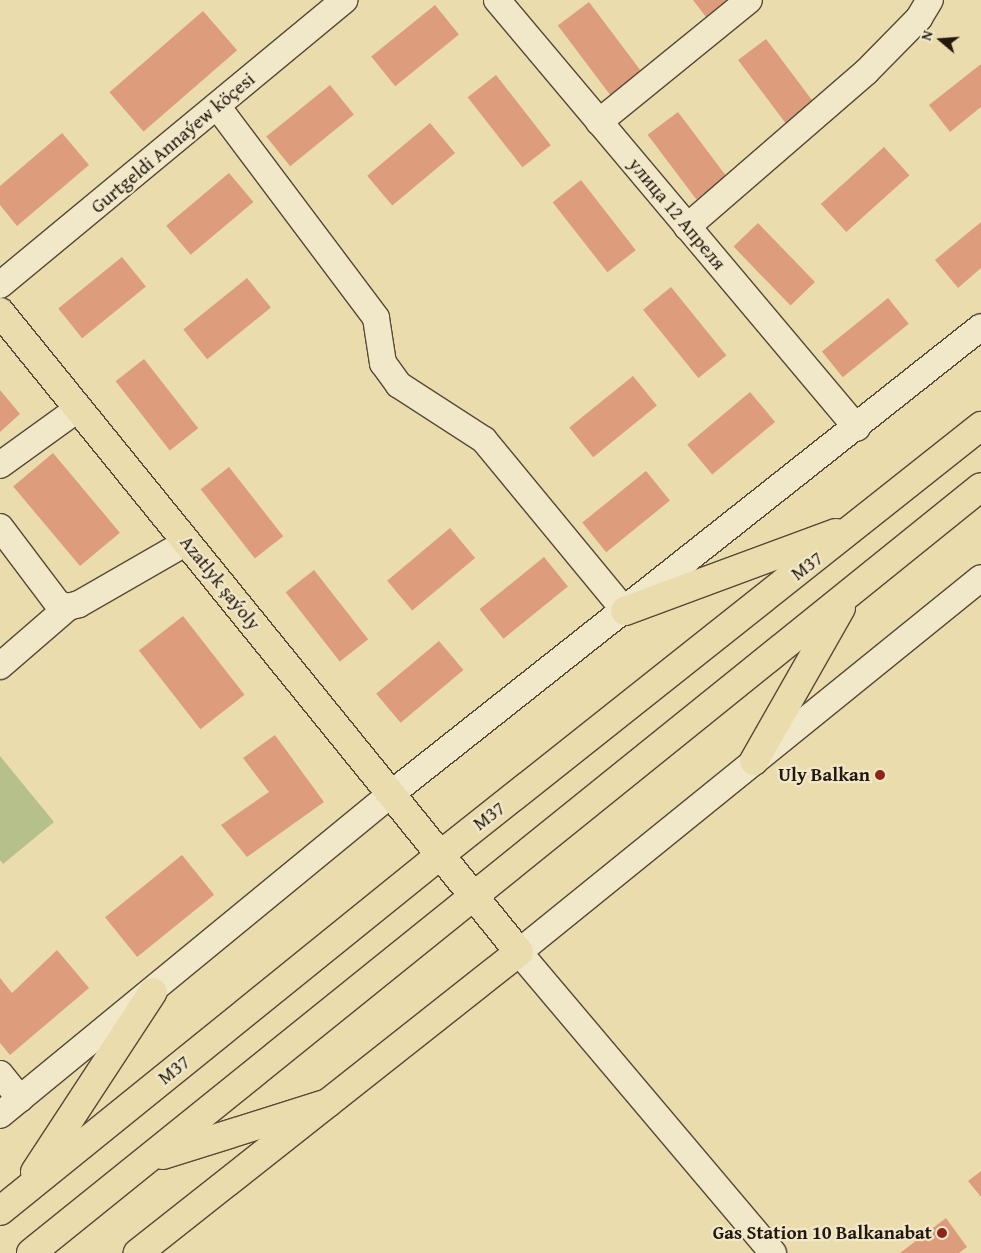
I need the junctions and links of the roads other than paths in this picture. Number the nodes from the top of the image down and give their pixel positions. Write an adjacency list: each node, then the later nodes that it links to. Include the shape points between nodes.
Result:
1 (345, 0): 5 (street, Gurtgeldi Annaýew köçesi)
2 (497, 0): 6 (street, улица 12 Апреля)
3 (749, 0): 6 (street)
4 (930, 0): 7 (street, via 919,18 866,72)
5 (217, 106): 8 (street, Gurtgeldi Annaýew köçesi); 22 (street, via 376,318 382,363 399,385 484,440)
6 (599, 122): 7 (street, улица 12 Апреля)
7 (687, 227): 13 (street, улица 12 Апреля)
8 (0, 285)
9 (0, 312): 11 (main road, Azatlyk şaýoly)
10 (981, 327): 13 (street)
11 (79, 408): 14 (street); 18 (main road, Azatlyk şaýoly)
12 (981, 426): 16 (main road, M37 / M37)
13 (857, 428): 22 (street)
14 (0, 465)
15 (981, 487): 20 (main road)
16 (860, 524): 22 (main road); 26 (main road, M37 / M37)
17 (0, 527): 21 (street, via 58,604)
18 (186, 542): 21 (street, via 79,604); 25 (main road, Azatlyk şaýoly)
19 (981, 578): 24 (street)
20 (849, 594): 24 (main road); 27 (main road)
21 (68, 607): 23 (street)
22 (625, 611): 25 (street)
23 (0, 666)
24 (754, 761): 28 (street)
25 (391, 794): 26 (main road, Azatlyk şaýoly); 29 (street)
26 (439, 856): 27 (main road, Azatlyk şaýoly); 35 (main road, M37 / M37)
27 (474, 898): 28 (main road, Azatlyk şaýoly); 34 (main road)
28 (519, 952): 32 (main road); 38 (street)
29 (153, 992): 31 (street); 35 (main road)
30 (0, 1074): 31 (street)
31 (20, 1099): 33 (street)
32 (328, 1103): 34 (main road); 37 (main road)
33 (0, 1115)
34 (150, 1159): 36 (main road)
35 (10, 1203)
36 (31, 1253)
37 (138, 1253)
38 (773, 1253)

